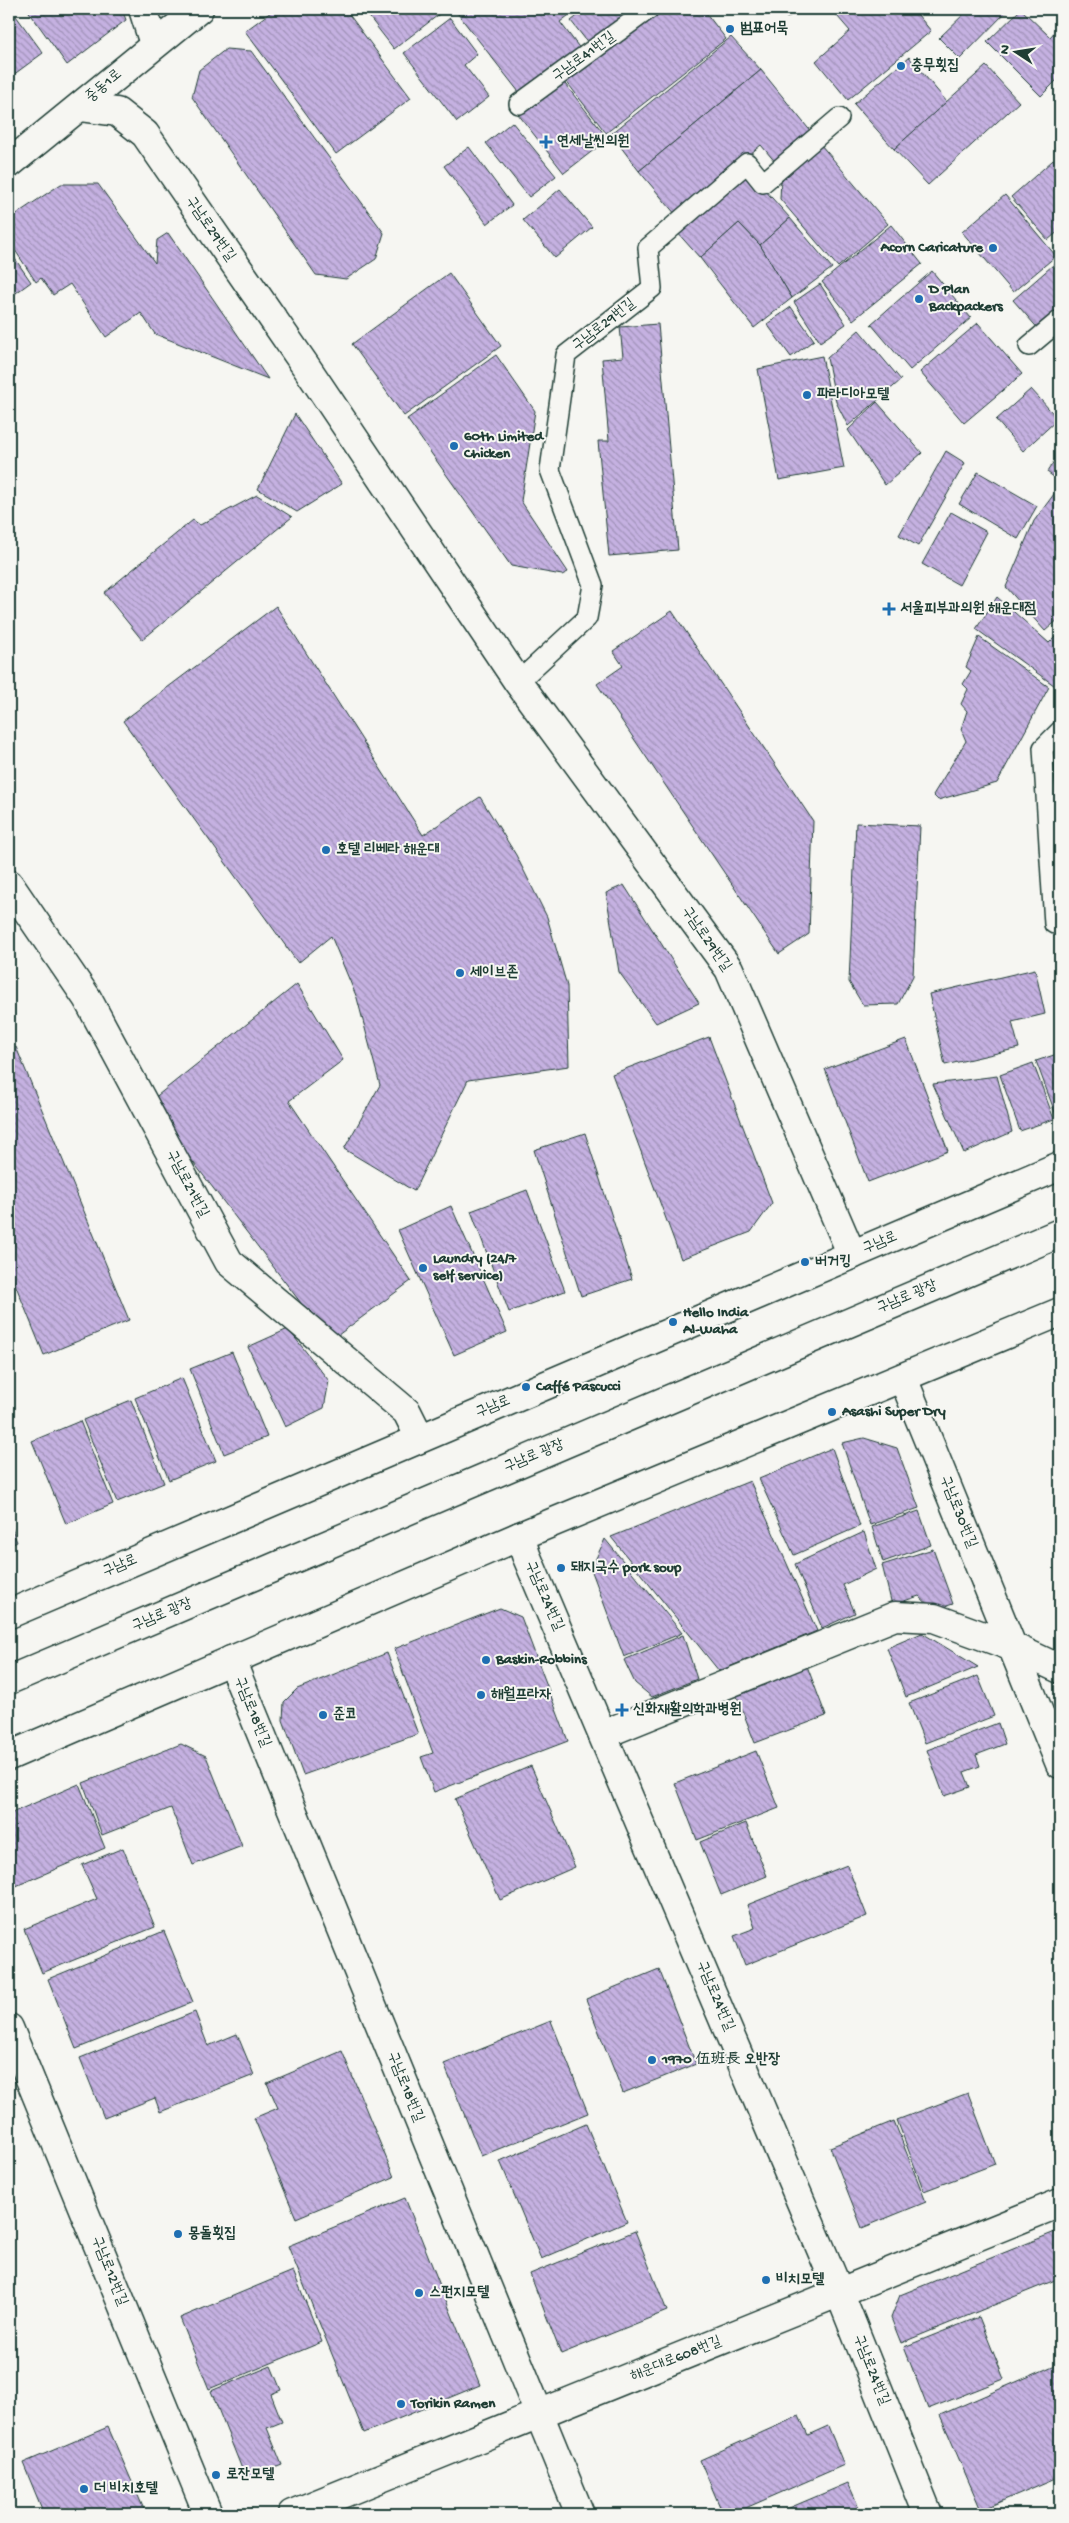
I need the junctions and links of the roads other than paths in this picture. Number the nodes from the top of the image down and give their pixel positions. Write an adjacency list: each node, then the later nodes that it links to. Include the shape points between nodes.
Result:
1 (143, 9): 4 (street)
2 (200, 9): 4 (street, 중동1로)
3 (649, 9): 5 (lane, 구남로41번길)
4 (154, 44): 6 (street, 중동1로)
5 (519, 104)
6 (80, 106): 8 (street, 중동1로); 11 (street, 구남로29번길, via 117,112 144,134 302,360)
7 (838, 118): 11 (lane, 구남로29번길, via 763,183 747,163 648,248 652,288 566,356 550,470 593,585 587,618)
8 (9, 164)
9 (1060, 320): 10 (lane)
10 (1029, 346)
11 (518, 682): 17 (street, 구남로29번길, via 729,969)
12 (1060, 731): 14 (lane, via 1043,748)
13 (9, 884): 20 (street, 구남로21번길, via 86,998 228,1262 407,1412)
14 (1054, 924)
15 (1060, 1166): 17 (street, 구남로)
16 (1060, 1233): 26 (street, 구남로 광장)
17 (852, 1255): 20 (street, 구남로)
18 (1060, 1312): 19 (street)
19 (903, 1378): 21 (street); 23 (street, 구남로30번길)
20 (420, 1438): 22 (street, 구남로)
21 (520, 1536): 24 (street); 27 (street, 구남로24번길)
22 (9, 1614)
23 (1012, 1647): 25 (street); 27 (street, via 934,1618 895,1616); 29 (street, 구남로30번길)
24 (231, 1660): 28 (street); 33 (street, 구남로18번길)
25 (1060, 1669)
26 (9, 1680)
27 (604, 1734): 32 (street, 구남로24번길)
28 (9, 1756)
29 (1060, 1764)
30 (9, 2028): 34 (street, 구남로12번길)
31 (1060, 2204): 32 (street, 해운대로608번길)
32 (840, 2294): 33 (street, 해운대로608번길); 37 (street, 구남로24번길)
33 (538, 2414): 35 (street, 해운대로608번길); 36 (street, 구남로18번길)
34 (208, 2514)
35 (292, 2514)
36 (580, 2514)
37 (928, 2514)

